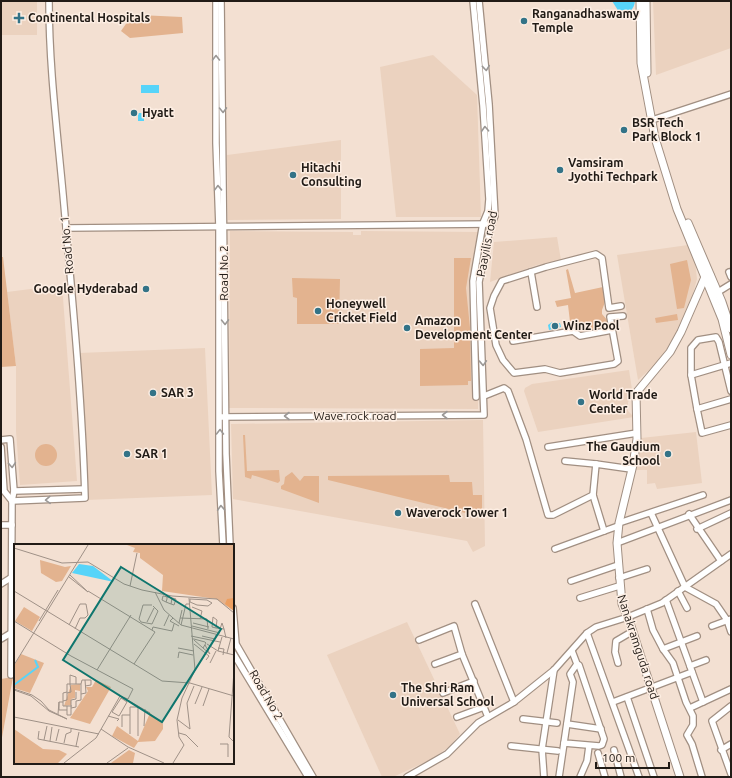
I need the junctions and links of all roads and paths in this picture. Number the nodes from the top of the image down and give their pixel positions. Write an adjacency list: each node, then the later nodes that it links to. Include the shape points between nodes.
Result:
1 (49, 1): 13 (street, Road No. 1, via 54,100)
2 (216, 1): 12 (street, Road No 2, one-way to 2, via 216,143)
3 (221, 1): 12 (street, Road No 2, one-way to 12)
4 (473, 1): 10 (street, Paayilis road, one-way to 4, via 489,199)
5 (479, 1): 11 (street, Paayilis road, one-way to 11, via 489,104 495,216)
6 (640, 1): 15 (main road, via 641,63 655,138 677,209)
7 (646, 1): 9 (main road, via 647,77)
8 (731, 94): 9 (street)
9 (655, 119): 15 (main road, via 677,198)
10 (483, 223): 11 (street); 12 (street, via 424,226); 16 (street, Paayilis road)
11 (492, 224): 17 (street, Paayilis road)
12 (222, 227): 13 (street); 38 (street, Road No 2); 39 (street, Road No 2, one-way to 39)
13 (66, 228): 48 (street, Road No. 1)
14 (531, 272): 21 (street); 22 (street, via 596,254 602,258); 26 (street, via 502,281 490,308 496,346 514,373 545,369 560,373 614,364 618,361)
15 (707, 276): 19 (main road); 28 (main road, via 722,319); 41 (main road, Nanakramguda road, via 670,352 636,393)
16 (473, 281): 17 (street); 34 (street, Paayilis road)
17 (479, 282): 33 (street, Paayilis road, one-way to 33)
18 (731, 284): 19 (street)
19 (718, 292): 25 (main road)
20 (621, 306): 22 (street)
21 (538, 307)
22 (609, 308): 24 (street)
23 (623, 316): 24 (street)
24 (610, 317): 26 (street)
25 (731, 329)
26 (612, 330): 27 (street, via 580,336 573,331)
27 (513, 340)
28 (731, 356)
29 (731, 363): 30 (street)
30 (724, 365): 31 (street); 31 (street, via 716,337 698,340 691,348); 32 (street)
31 (691, 375): 36 (street)
32 (731, 391)
33 (484, 396): 37 (street, Paayilis road); 50 (street, via 504,388 508,391 550,515)
34 (476, 397)
35 (731, 399): 36 (street)
36 (697, 408): 40 (street, via 702,433)
37 (484, 415): 39 (street, Wave rock road, one-way to 39)
38 (220, 417): 39 (street, Wave rock road); 64 (street, Road No 2, one-way to 38, via 219,471)
39 (226, 417): 65 (street, Road No 2)
40 (731, 425)
41 (637, 434): 44 (street); 47 (main road, Nanakramguda road)
42 (1, 440): 49 (street, one-way to 49, via 10,439)
43 (1, 447): 53 (street, via 4,491)
44 (548, 447)
45 (565, 461): 46 (street)
46 (596, 464): 47 (street); 50 (street)
47 (631, 470): 59 (main road, Nanakramguda road)
48 (84, 489): 49 (street); 53 (street, Road No. 1, one-way to 53, via 85,498)
49 (14, 491): 53 (street)
50 (593, 495): 62 (street)
51 (703, 496): 54 (street)
52 (731, 500): 56 (street)
53 (12, 501): 58 (street)
54 (651, 513): 59 (street); 60 (street)
55 (731, 513): 61 (street)
56 (689, 514): 60 (street); 61 (street)
57 (1, 525): 58 (street)
58 (12, 525): 71 (street)
59 (619, 525): 62 (street); 63 (main road, Nanakramguda road)
60 (656, 527): 63 (street); 75 (street)
61 (697, 529): 68 (street)
62 (604, 531): 66 (street)
63 (616, 543): 69 (main road, Nanakramguda road)
64 (223, 544)
65 (230, 544)
66 (555, 549)
67 (731, 554): 68 (street)
68 (721, 561): 75 (street)
69 (618, 566): 72 (street); 73 (main road, Nanakramguda road)
70 (647, 569): 73 (street)
71 (12, 577): 74 (street); 88 (street)
72 (571, 581)
73 (619, 582): 77 (street); 82 (main road, Nanakramguda road, via 622,604)
74 (1, 584)
75 (685, 587): 76 (street); 84 (street, via 716,604)
76 (678, 591): 78 (street); 80 (street)
77 (580, 598)
78 (666, 600): 81 (street); 93 (street)
79 (475, 604): 112 (street)
80 (687, 608)
81 (647, 609): 82 (street); 94 (street)
82 (628, 617): 86 (main road, Nanakramguda road); 89 (street, via 596,627)
83 (234, 620): 137 (street, Road No 2, via 236,644)
84 (729, 620): 85 (street); 87 (street)
85 (712, 626)
86 (633, 631): 99 (street, via 616,641); 108 (main road, Nanakramguda road)
87 (731, 632)
88 (11, 633): 91 (street); 105 (street)
89 (587, 633): 95 (street); 113 (street)
90 (697, 636): 93 (street)
91 (1, 639)
92 (419, 640): 96 (street, via 454,626)
93 (682, 642): 94 (street); 102 (street)
94 (663, 649): 106 (street)
95 (570, 652): 101 (street); 103 (street)
96 (462, 654): 100 (street); 107 (street)
97 (234, 655): 136 (street)
98 (706, 660): 102 (street)
99 (618, 663)
100 (435, 664)
101 (576, 664): 123 (street, via 570,674 573,682); 124 (street, via 579,665)
102 (690, 666): 104 (street)
103 (554, 670): 112 (street); 121 (street)
104 (692, 672): 106 (street); 114 (street)
105 (11, 675)
106 (679, 678): 108 (street); 117 (street)
107 (474, 681): 110 (street); 116 (street)
108 (651, 689): 111 (street); 135 (main road, Nanakramguda road)
109 (731, 689): 114 (street)
110 (443, 693)
111 (627, 697): 113 (street); 145 (street)
112 (514, 702): 119 (street)
113 (613, 702): 144 (street)
114 (703, 702): 117 (street)
115 (731, 706): 131 (street, via 712,721)
116 (484, 707): 118 (street); 119 (street)
117 (690, 708): 146 (street, via 693,725 687,735)
118 (457, 717)
119 (488, 717): 138 (street, via 478,723 447,754)
120 (523, 719): 121 (street)
121 (547, 721): 122 (street); 129 (street)
122 (557, 723)
123 (567, 724): 124 (street); 125 (street)
124 (601, 728): 128 (street, via 604,739 602,745)
125 (564, 743): 128 (street); 140 (street)
126 (731, 744): 131 (street)
127 (511, 746): 129 (street)
128 (589, 746): 141 (street)
129 (542, 749): 132 (street); 139 (street)
130 (614, 750): 143 (street)
131 (721, 750): 134 (street)
132 (558, 751)
133 (598, 753): 142 (street)
134 (731, 774)
135 (678, 776)
136 (308, 777)
137 (313, 777)
138 (406, 777)
139 (544, 777)
140 (559, 777)
141 (580, 777)
142 (605, 777)
143 (621, 777)
144 (639, 777)
145 (654, 777)
146 (702, 777)

